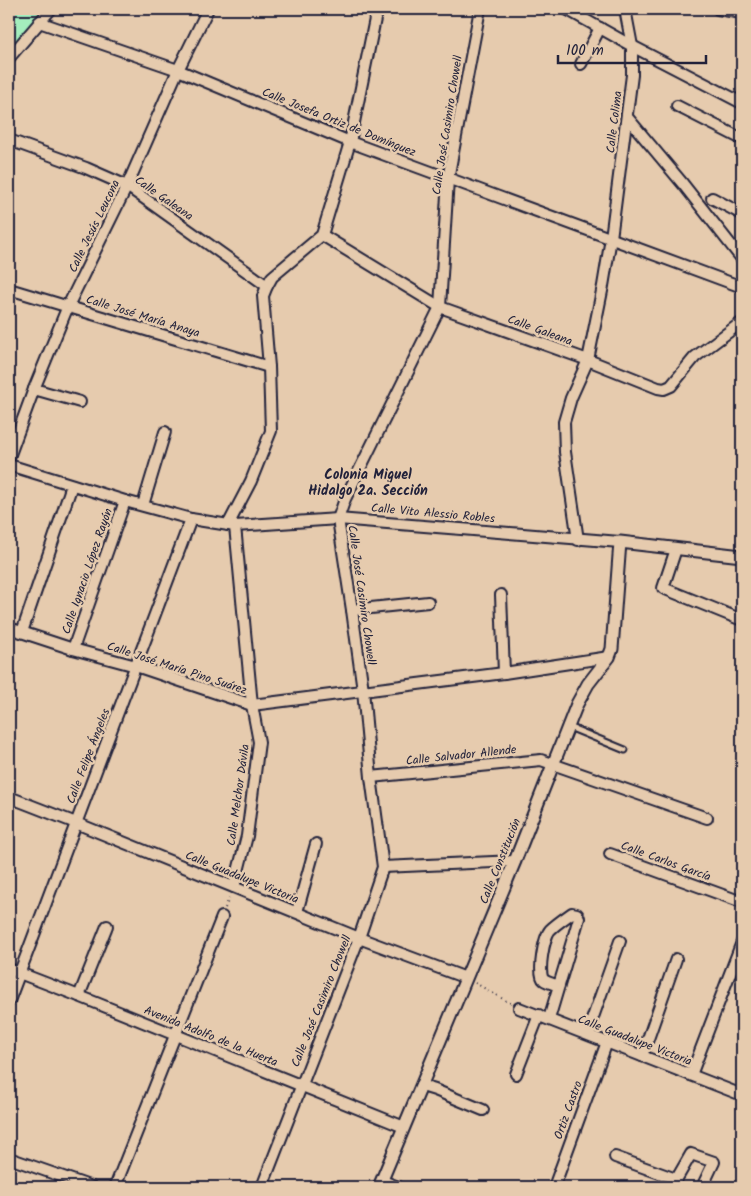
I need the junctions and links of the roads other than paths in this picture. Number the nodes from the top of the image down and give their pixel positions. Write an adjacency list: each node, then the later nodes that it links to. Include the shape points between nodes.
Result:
1 (51, 9): 9 (street)
2 (208, 9): 14 (street, Calle Jesús Leucona)
3 (378, 9): 20 (street)
4 (480, 9): 21 (street, Calle José Casimiro Chowell)
5 (566, 9): 10 (street)
6 (625, 9): 11 (street, Calle Colima)
7 (718, 9): 8 (street)
8 (742, 13)
9 (40, 22): 12 (street); 14 (street, Calle Josefa Ortiz de Domínguez)
10 (600, 28): 11 (street); 13 (street)
11 (632, 46): 15 (street); 17 (street, Calle Colima)
12 (9, 58)
13 (581, 64)
14 (178, 70): 20 (street, Calle Josefa Ortiz de Domínguez); 22 (street, Calle Jesús Leucona)
15 (742, 103)
16 (677, 106): 18 (street)
17 (627, 117): 26 (street, Calle Colima); 27 (street)
18 (742, 139)
19 (9, 140): 22 (street, Calle Galeana)
20 (350, 142): 21 (street, Calle Josefa Ortiz de Domínguez); 25 (street)
21 (448, 178): 26 (street, Calle Josefa Ortiz de Domínguez); 32 (street, Calle José Casimiro Chowell)
22 (127, 186): 28 (street, Calle Galeana); 31 (street, Calle Jesús Leucona)
23 (712, 198): 24 (street)
24 (742, 214)
25 (322, 235): 28 (street, via 272,277); 32 (street, Calle Galeana)
26 (611, 238): 29 (street, Calle Josefa Ortiz de Domínguez); 34 (street, Calle Colima)
27 (742, 259)
28 (267, 286): 35 (street, via 263,306)
29 (742, 288)
30 (9, 289): 31 (street, Calle José María Anaya)
31 (68, 306): 35 (street, Calle José María Anaya); 36 (street, Calle Jesús Leucona)
32 (440, 308): 34 (street, Calle Galeana); 45 (street, Calle José Casimiro Chowell)
33 (742, 322): 34 (street, Calle Galeana, via 695,357 671,386 664,389)
34 (588, 360): 47 (street, Calle Colima, via 564,422 565,452)
35 (269, 367): 46 (street, via 271,431)
36 (34, 389): 37 (street); 39 (street, Calle Jesús Leucona)
37 (80, 402)
38 (165, 432): 43 (street)
39 (9, 457)
40 (9, 465): 41 (street, Calle Vito Alessio Robles)
41 (72, 485): 42 (street, Calle Vito Alessio Robles); 56 (street)
42 (125, 501): 43 (street, Calle Vito Alessio Robles); 57 (street, Calle Ignacio López Rayón)
43 (143, 505): 44 (street, Calle Vito Alessio Robles)
44 (191, 519): 46 (street, Calle Vito Alessio Robles); 59 (street, Calle Felipe Ángeles)
45 (338, 519): 46 (street, Calle Vito Alessio Robles); 47 (street, Calle Vito Alessio Robles); 53 (street, Calle José Casimiro Chowell)
46 (232, 526): 62 (street, Calle Melchor Dávila)
47 (578, 540): 48 (street, Calle Vito Alessio Robles)
48 (620, 542): 49 (street, Calle Vito Alessio Robles); 58 (street, Calle Constitución)
49 (676, 549): 50 (street, Calle Vito Alessio Robles); 54 (street, via 663,588)
50 (742, 556)
51 (501, 595): 60 (street)
52 (428, 602): 53 (street)
53 (352, 610): 61 (street, Calle José Casimiro Chowell)
54 (742, 620)
55 (9, 628): 56 (street, Calle José María Pino Suárez)
56 (22, 632): 57 (street, Calle José María Pino Suárez)
57 (73, 649): 59 (street, Calle José María Pino Suárez)
58 (609, 657): 60 (street, Calle José María Pino Suárez); 63 (street, Calle Constitución, via 588,684)
59 (136, 666): 62 (street, Calle José María Pino Suárez); 69 (street, Calle Felipe Ángeles)
60 (504, 673): 61 (street, Calle José María Pino Suárez)
61 (362, 690): 62 (street, Calle José María Pino Suárez); 66 (street, Calle José Casimiro Chowell)
62 (252, 705): 74 (street, Calle Melchor Dávila, via 259,742 247,836)
63 (568, 727): 64 (lane); 65 (street, Calle Constitución)
64 (625, 750)
65 (554, 764): 66 (street, Calle Salvador Allende, via 537,759); 68 (street, Calle Salvador Allende); 72 (street, Calle Constitución)
66 (371, 777): 73 (street, Calle José Casimiro Chowell)
67 (9, 797): 69 (street, Calle Guadalupe Victoria)
68 (707, 818)
69 (76, 823): 74 (street, Calle Guadalupe Victoria); 84 (street, Calle Felipe Ángeles)
70 (316, 844): 76 (street)
71 (610, 854): 75 (street, Calle Carlos García)
72 (515, 861): 73 (street); 85 (street, Calle Constitución)
73 (383, 867): 79 (street, Calle José Casimiro Chowell)
74 (234, 887): 76 (street, Calle Guadalupe Victoria)
75 (742, 902)
76 (297, 912): 79 (street, Calle Guadalupe Victoria)
77 (222, 917): 93 (street)
78 (107, 926): 87 (street)
79 (359, 938): 85 (street, Calle Guadalupe Victoria); 98 (street, Calle José Casimiro Chowell)
80 (620, 941): 92 (street)
81 (742, 942): 97 (street)
82 (676, 959): 95 (street)
83 (9, 969): 84 (street, Avenida Adolfo de la Huerta)
84 (19, 973): 87 (street, Avenida Adolfo de la Huerta); 88 (street, Calle Felipe Ángeles)
85 (466, 978): 99 (street, Calle Constitución)
86 (559, 986): 86 (street, via 579,918 577,914 572,913 550,930 544,942 541,974 544,980); 91 (street)
87 (78, 996): 93 (street, Avenida Adolfo de la Huerta)
88 (9, 1001)
89 (520, 1008): 90 (street, Calle Guadalupe Victoria)
90 (539, 1015): 91 (street, Calle Guadalupe Victoria); 96 (street)
91 (549, 1019): 92 (street, Calle Guadalupe Victoria)
92 (587, 1034): 94 (street, Calle Guadalupe Victoria)
93 (175, 1035): 98 (street, Avenida Adolfo de la Huerta); 109 (street)
94 (606, 1042): 95 (street, Calle Guadalupe Victoria); 112 (street, Ortiz Castro)
95 (642, 1056): 97 (street, Calle Guadalupe Victoria)
96 (516, 1074)
97 (691, 1075): 100 (street, Calle Guadalupe Victoria)
98 (301, 1086): 102 (street, Avenida Adolfo de la Huerta); 110 (street, Calle José Casimiro Chowell)
99 (422, 1086): 101 (street); 102 (street, Calle Constitución)
100 (742, 1095)
101 (483, 1110)
102 (404, 1127): 106 (street, Calle Constitución)
103 (615, 1157): 105 (street)
104 (9, 1158): 108 (street)
105 (674, 1183): 107 (street, via 690,1154 714,1162)
106 (381, 1184): 111 (street)
107 (704, 1186)
108 (92, 1187)
109 (115, 1187)
110 (262, 1187)
111 (398, 1187)
112 (554, 1187)

